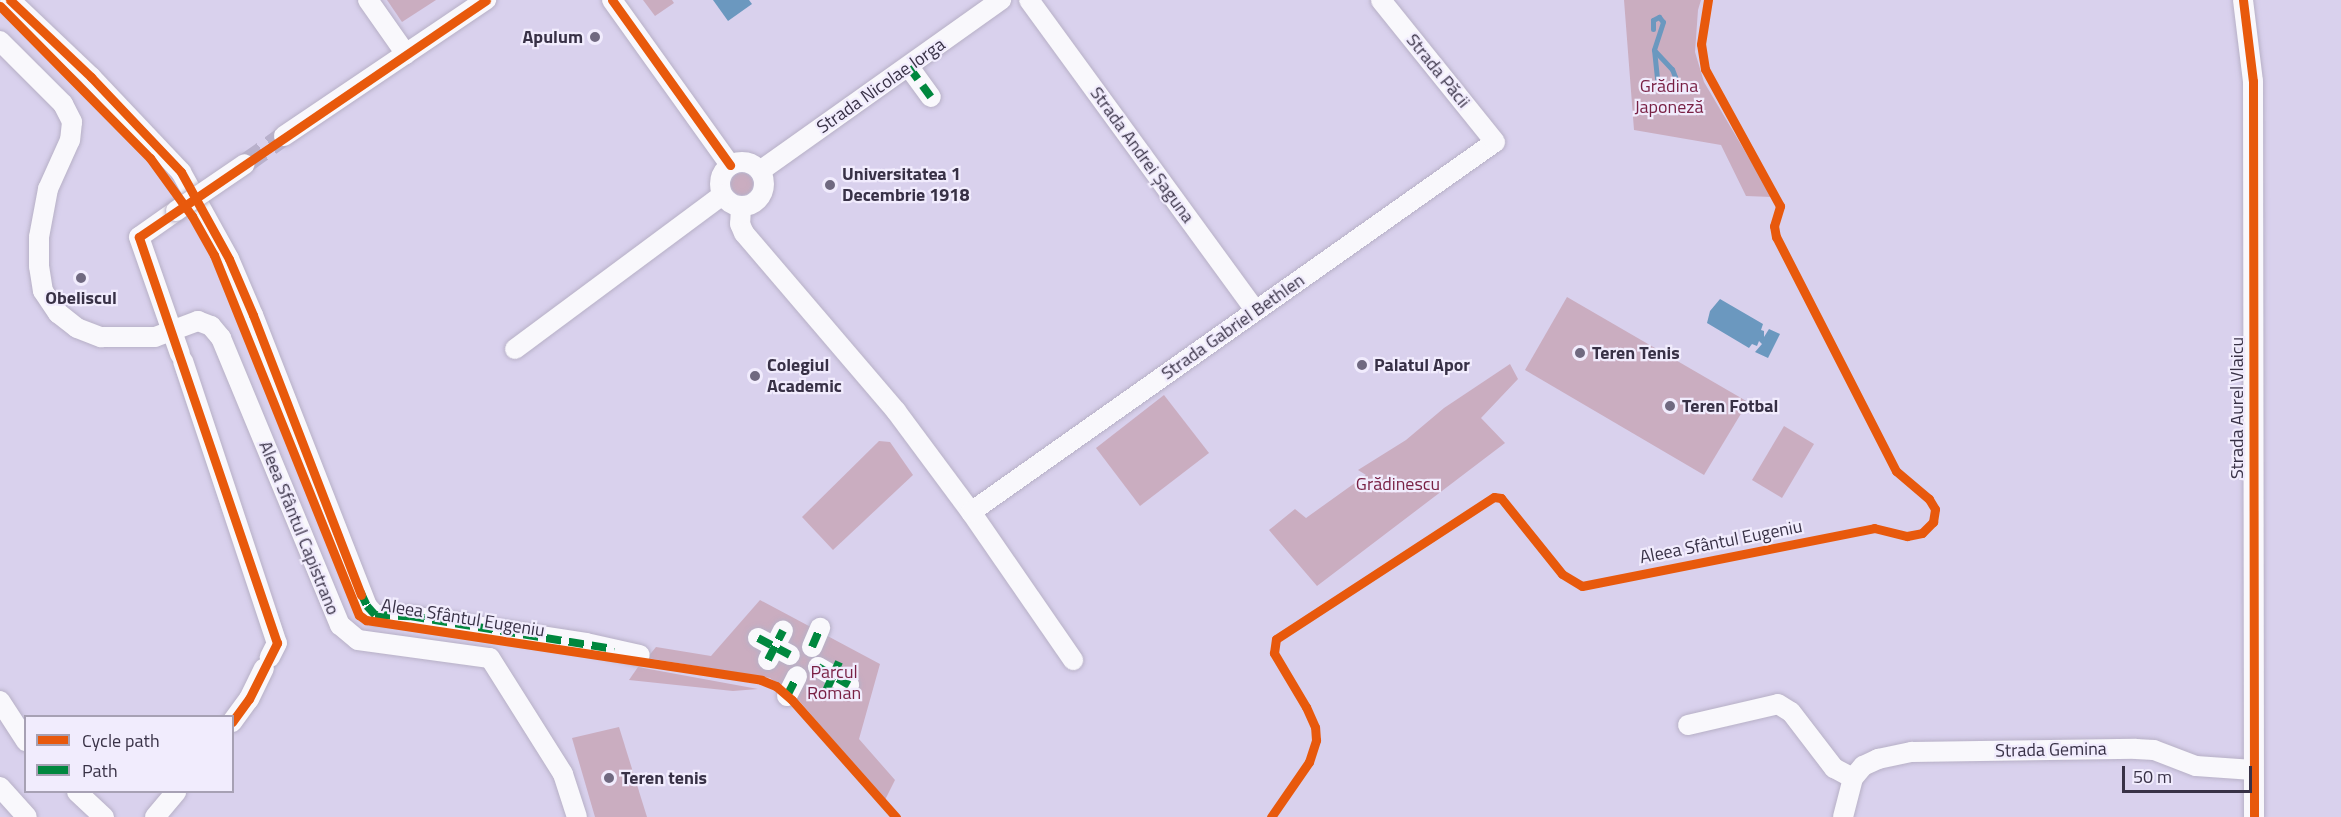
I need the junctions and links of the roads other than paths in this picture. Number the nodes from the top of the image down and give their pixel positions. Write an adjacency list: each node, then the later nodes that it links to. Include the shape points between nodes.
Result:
1 (10, 0): 26 (street, via 91,77 181,172 253,315 364,601 375,615 422,618)
2 (368, 0): 10 (street)
3 (486, 0): 10 (street)
4 (612, 0): 16 (street)
5 (1001, 0): 11 (street, Strada Nicolae Iorga)
6 (1029, 0): 20 (street, Strada Andrei Șaguna)
7 (1381, 0): 14 (street, Strada Păcii)
8 (2243, 0): 34 (street, Strada Aurel Vlaicu, via 2253,81)
9 (0, 41): 21 (street, via 63,104 72,122 70,140 48,189 39,237 43,291 58,313 77,328 101,336 155,336)
10 (406, 54): 13 (street)
11 (909, 67): 12 (street); 17 (street, Strada Nicolae Iorga)
12 (931, 97)
13 (287, 134)
14 (1495, 142): 20 (street, Strada Gabriel Bethlen)
15 (245, 163): 21 (street, bridge, via 139,237)
16 (730, 165): 17 (street, via 743,162); 18 (street, via 721,175)
17 (760, 171): 19 (street, via 764,184 760,198)
18 (722, 195): 19 (street); 22 (street)
19 (741, 207): 23 (street, via 744,233 896,411)
20 (1255, 310): 23 (street, Strada Gabriel Bethlen)
21 (172, 331): 31 (street, via 277,643 249,699); 42 (street, Aleea Sfântul Capistrano, via 198,321 211,326 221,338 334,615 346,633 358,640 490,658 563,774)
22 (514, 350)
23 (971, 512): 27 (street)
24 (820, 628): 25 (street)
25 (812, 647)
26 (640, 655)
27 (1073, 660)
28 (796, 676): 29 (street)
29 (787, 696)
30 (0, 701): 33 (street)
31 (234, 719)
32 (1688, 725): 35 (street, via 1778,704 1791,712 1834,768)
33 (24, 738)
34 (2253, 770): 35 (street, Strada Gemina, via 2196,766 2154,750 2136,749 1912,752 1878,759 1863,766); 44 (street, Strada Aurel Vlaicu)
35 (1853, 778): 43 (street)
36 (0, 787): 39 (street)
37 (78, 793): 40 (street)
38 (175, 793): 41 (street)
39 (27, 817)
40 (104, 817)
41 (155, 817)
42 (577, 817)
43 (1843, 817)
44 (2254, 817)

